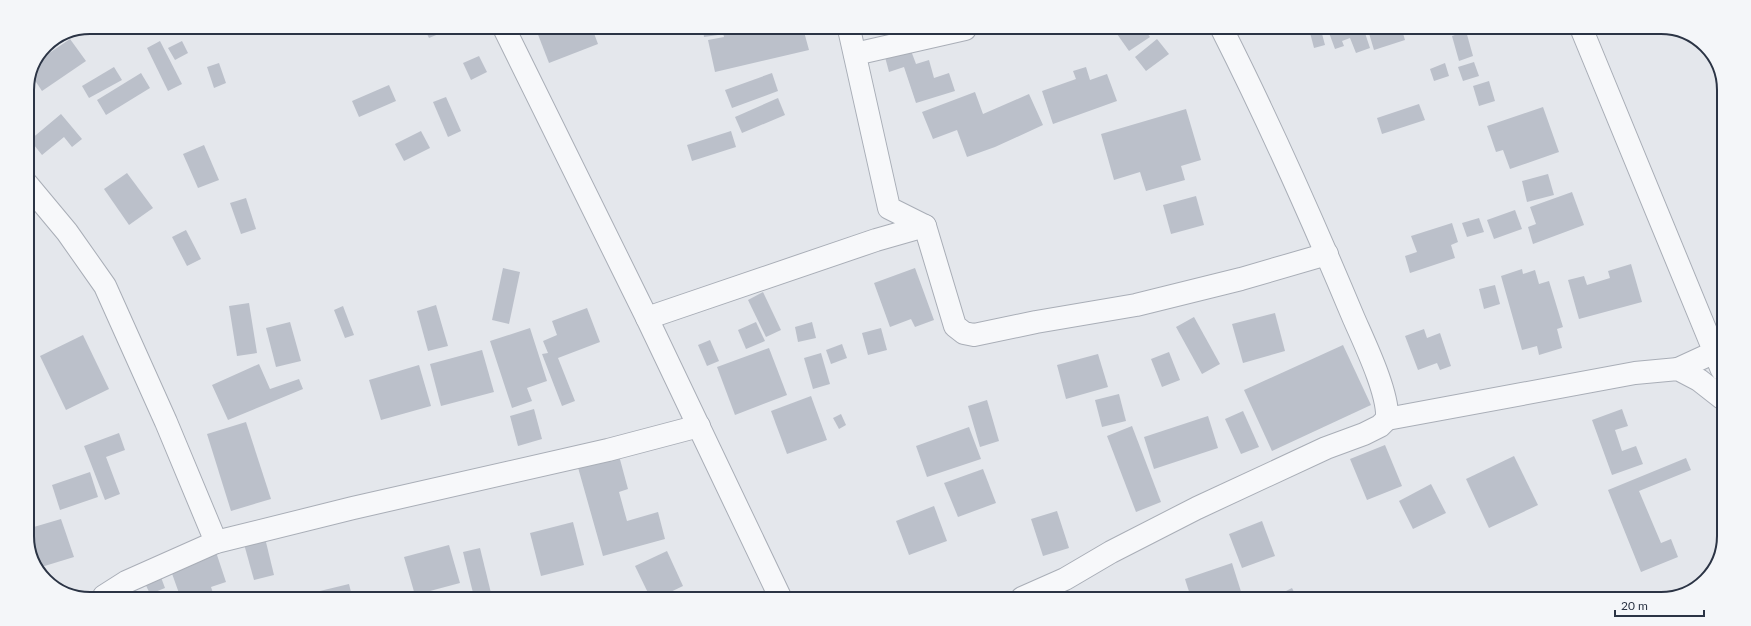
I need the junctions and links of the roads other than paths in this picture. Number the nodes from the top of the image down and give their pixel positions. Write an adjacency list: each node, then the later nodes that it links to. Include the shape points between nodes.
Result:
1 (507, 34): 10 (street)
2 (850, 34): 6 (street)
3 (943, 34): 6 (street)
4 (1224, 34): 9 (street)
5 (1584, 34): 11 (street)
6 (855, 54): 8 (street, via 889,208)
7 (34, 192): 17 (street, via 67,232 105,286)
8 (926, 226): 9 (street, via 954,326 964,333 974,335 1136,305); 10 (street, via 876,240)
9 (1327, 254): 15 (street, via 1372,361 1388,408)
10 (647, 318): 16 (street)
11 (1717, 359)
12 (1717, 361): 13 (street)
13 (1678, 368): 14 (street); 15 (street, via 1635,373)
14 (1717, 394)
15 (1387, 419): 20 (street, via 1380,426 1364,434 1326,448 1197,508 1065,579)
16 (699, 426): 17 (street, via 608,450); 19 (street)
17 (216, 542): 18 (street, via 126,582)
18 (110, 592)
19 (778, 592)
20 (1036, 592)

